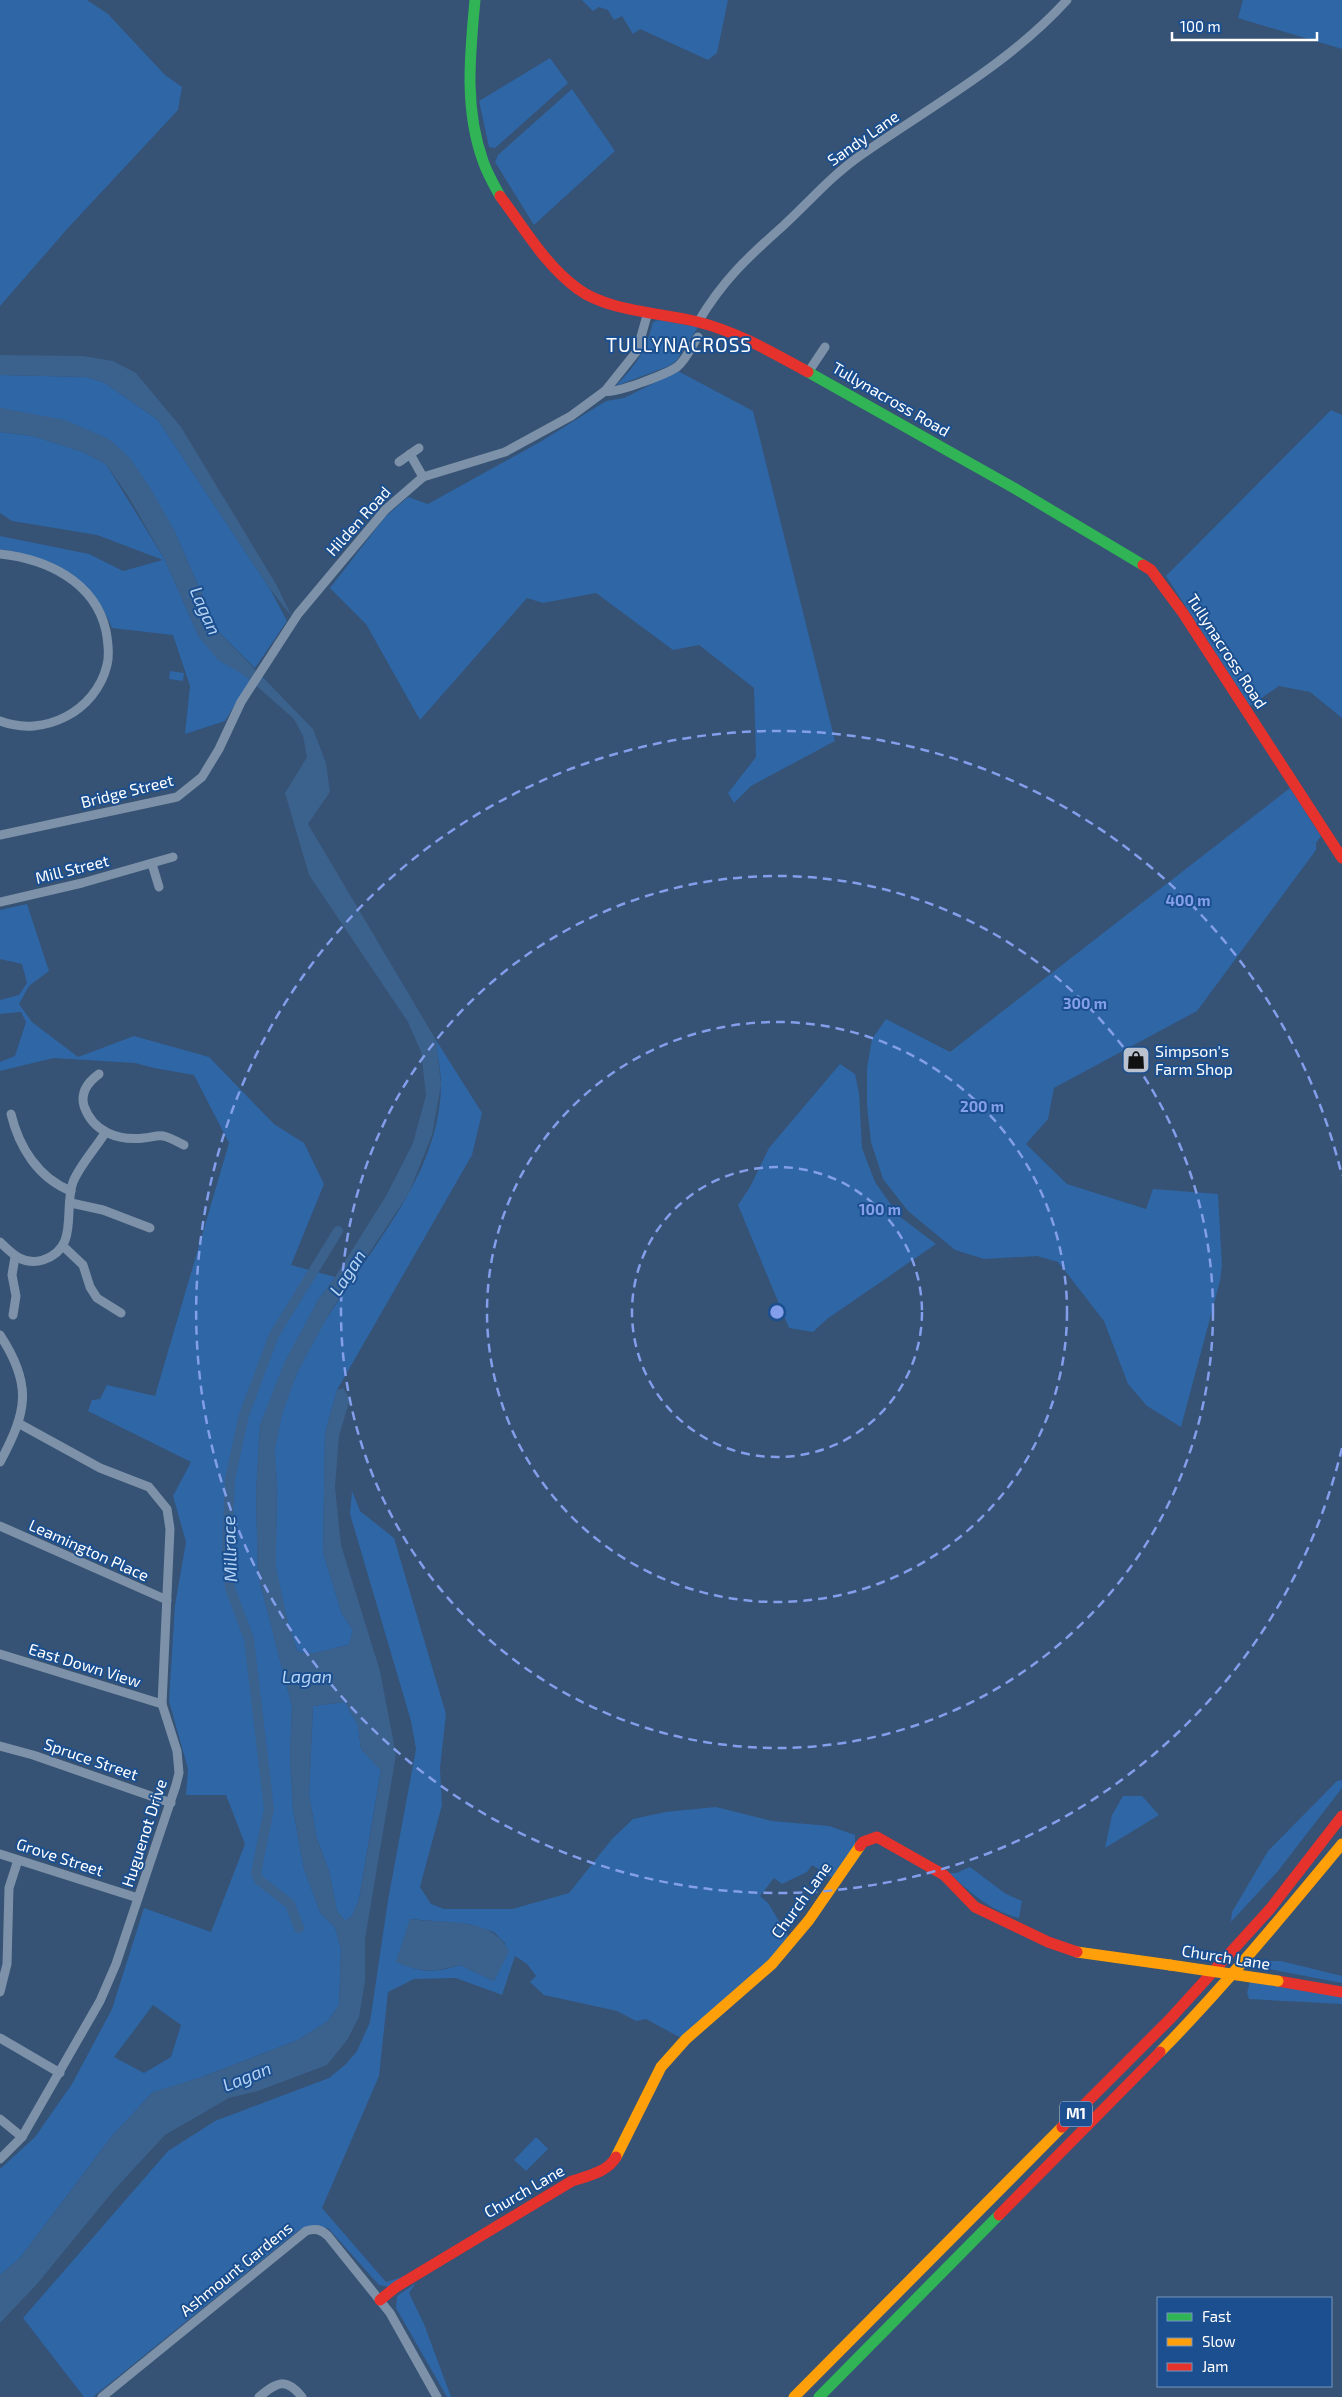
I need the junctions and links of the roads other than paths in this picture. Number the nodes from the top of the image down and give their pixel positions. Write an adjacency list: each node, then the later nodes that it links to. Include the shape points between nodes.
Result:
1 (475, 0): 3 (main road, Tullynacross Road, via 469,62 472,125 483,162 500,196 553,267 579,290 614,304)
2 (1067, 0): 4 (street, Sandy Lane, via 995,64 860,156 820,188 736,267)
3 (648, 312): 4 (main road, Tullynacross Road); 8 (street, Hilden Road, via 637,351)
4 (698, 322): 7 (main road, Tullynacross Road, via 733,334)
5 (698, 337): 8 (street, Hilden Road, via 678,366 622,390)
6 (825, 348): 7 (street)
7 (809, 371): 18 (main road, Tullynacross Road, via 1150,570 1183,613)
8 (604, 392): 12 (street, Hilden Road, via 571,416 505,452)
9 (420, 448): 10 (street)
10 (410, 454): 11 (street); 12 (street)
11 (399, 462)
12 (423, 477): 14 (street, Hilden Road, via 385,510 298,614)
13 (0, 554): 15 (street, via 51,566 81,586 104,623 108,654 107,666 94,692 76,711 56,722 39,726)
14 (272, 657): 16 (street, Bridge Street, via 242,702 202,778 177,797)
15 (0, 721)
16 (0, 836)
17 (173, 857): 19 (street, Mill Street)
18 (1342, 858)
19 (152, 864): 20 (street); 21 (street, Mill Street)
20 (159, 888)
21 (0, 902)
22 (99, 1074): 24 (street, via 85,1088 83,1103)
23 (11, 1114): 26 (street, via 18,1135 35,1164 50,1180)
24 (105, 1133): 25 (street, via 134,1139 165,1137); 26 (street, via 76,1178)
25 (184, 1145)
26 (72, 1191): 27 (street)
27 (71, 1203): 28 (street, via 103,1210); 30 (street, via 70,1224)
28 (150, 1228)
29 (0, 1242): 31 (street)
30 (63, 1246): 31 (street, via 53,1256 40,1261); 32 (street, via 84,1265 97,1298)
31 (15, 1257): 33 (street)
32 (120, 1313)
33 (13, 1315)
34 (0, 1335): 35 (street, via 15,1358 21,1376)
35 (18, 1423): 36 (street); 38 (street, Huguenot Drive, via 100,1468 149,1487 163,1502 170,1518)
36 (0, 1462)
37 (0, 1526): 38 (street, Leamington Place)
38 (167, 1600): 40 (street, Huguenot Drive)
39 (0, 1654): 40 (street, East Down View)
40 (162, 1704): 42 (street, Huguenot Drive, via 179,1762)
41 (0, 1746): 42 (street, Spruce Street)
42 (172, 1803): 47 (street, Huguenot Drive)
43 (1342, 1816): 60 (main road, M1, via 1270,1909 1170,2019)
44 (1342, 1844): 61 (main road, M1, via 1210,2002)
45 (0, 1854): 46 (street, Grove Street)
46 (18, 1860): 47 (street, Grove Street); 48 (street, via 10,1888 6,1964)
47 (138, 1898): 51 (street, Huguenot Drive, via 104,1992)
48 (0, 1989)
49 (1342, 1992): 55 (main road, Church Lane, bridge, via 1059,1947 975,1907 938,1871 877,1837 869,1838 863,1842 808,1922 772,1965 669,2056 613,2163 595,2174 572,2181 396,2287)
50 (0, 2038): 51 (street)
51 (60, 2073): 53 (street, Huguenot Drive)
52 (0, 2119): 53 (street)
53 (22, 2137): 54 (street, Huguenot Drive)
54 (0, 2159)
55 (380, 2300): 56 (street, Ashmount Gardens, via 328,2236 319,2230 310,2230); 59 (street, via 406,2338)
56 (102, 2397)
57 (259, 2397): 58 (street, via 282,2383 294,2387)
58 (302, 2397)
59 (437, 2397)
60 (794, 2397)
61 (819, 2397)

